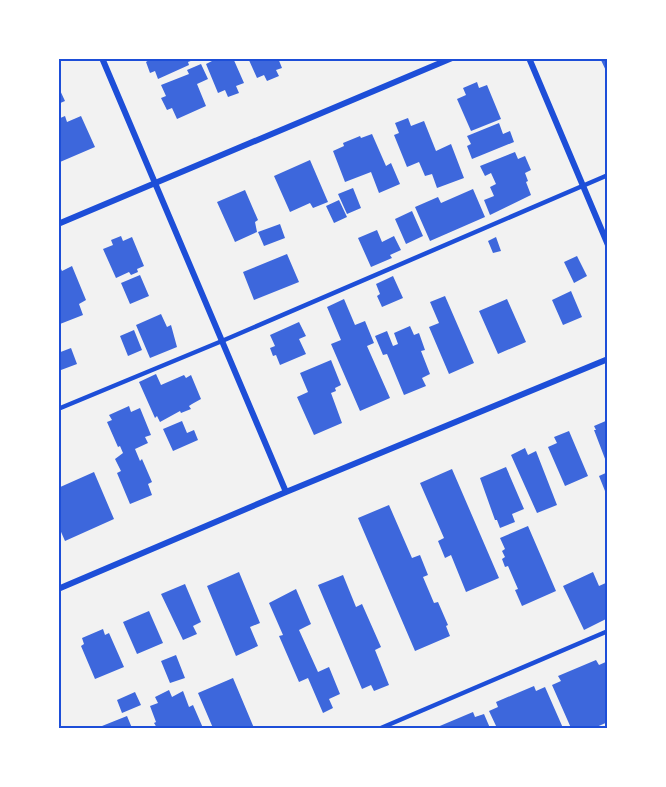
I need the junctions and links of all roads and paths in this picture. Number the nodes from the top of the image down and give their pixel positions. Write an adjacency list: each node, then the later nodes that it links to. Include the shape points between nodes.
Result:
1 (102, 58): 5 (street)
2 (452, 58): 5 (street)
3 (529, 58): 6 (street)
4 (608, 175): 6 (lane)
5 (155, 183): 7 (street); 9 (street)
6 (582, 186): 8 (street); 9 (lane)
7 (58, 224)
8 (608, 245)
9 (222, 341): 11 (lane); 12 (street)
10 (608, 359): 12 (street)
11 (58, 410)
12 (286, 492): 13 (street)
13 (58, 589)
14 (608, 631): 15 (lane)
15 (381, 729)

